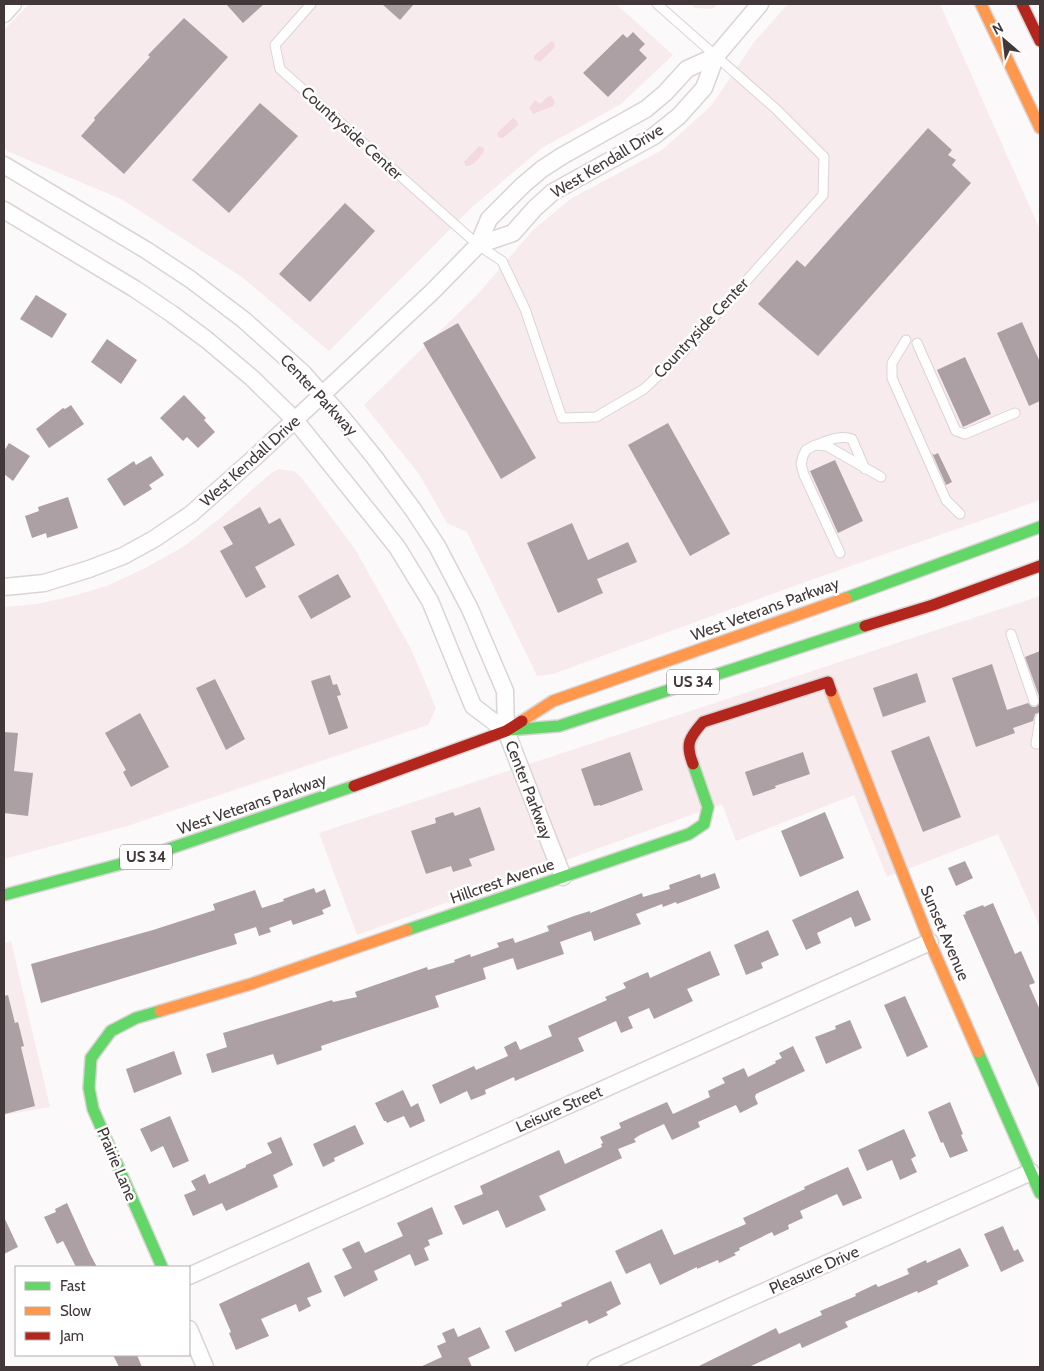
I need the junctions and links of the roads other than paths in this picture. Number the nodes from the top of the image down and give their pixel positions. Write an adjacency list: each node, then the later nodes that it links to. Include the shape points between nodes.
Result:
1 (13, 4): 7 (street)
2 (310, 4): 13 (lane, Countryside Center, via 275,45 280,69)
3 (657, 4): 9 (lane, Countryside Center)
4 (760, 4): 9 (street, West Kendall Drive)
5 (981, 4): 10 (main road)
6 (1022, 4): 8 (main road)
7 (4, 14)
8 (1040, 41)
9 (716, 56): 13 (street, West Kendall Drive, via 687,69 646,109 542,169 489,219); 13 (street, West Kendall Drive, via 704,88 679,116 654,136 553,192 513,233); 13 (lane, Countryside Center, via 824,157 823,195 682,353 644,389 596,417 562,418 525,309 506,269 502,261)
10 (1040, 128)
11 (4, 165): 16 (street, Center Parkway, via 190,279 244,320)
12 (4, 210): 18 (street, Center Parkway, via 172,314 252,378)
13 (478, 245): 16 (street, West Kendall Drive)
14 (906, 340): 22 (lane, via 892,363 892,378 946,500)
15 (917, 343): 17 (lane, via 956,431 965,434)
16 (322, 394): 18 (street, West Kendall Drive); 31 (street, Center Parkway, via 409,503 446,562 505,691)
17 (1015, 412)
18 (295, 420): 26 (street, West Kendall Drive, via 215,494 154,539 123,556 88,569 44,583); 31 (street, Center Parkway, via 397,547 430,601 473,706)
19 (815, 445): 20 (lane, via 827,446); 20 (lane, via 832,439 852,439); 24 (lane, via 806,450 800,464)
20 (865, 469): 21 (lane)
21 (881, 477)
22 (960, 514)
23 (1040, 527): 31 (main road, West Veterans Parkway / US 34, via 554,702)
24 (840, 553)
25 (1040, 566): 31 (main road, West Veterans Parkway / US 34, via 933,605 558,726)
26 (4, 587)
27 (1011, 634): 29 (lane)
28 (828, 682): 33 (main road, Hillcrest Avenue, via 703,722 691,735 688,752 708,807 704,824 689,834); 35 (main road, Sunset Avenue)
29 (1034, 701)
30 (1040, 718): 32 (lane, via 1036,744)
31 (506, 730): 33 (street, Center Parkway); 34 (main road, West Veterans Parkway / US 34, via 292,808 136,860)
32 (1040, 744)
33 (563, 877): 36 (main road, Hillcrest Avenue, via 251,984 136,1018 111,1031)
34 (4, 895)
35 (930, 942): 37 (main road, Sunset Avenue); 40 (street, Leisure Street)
36 (91, 1058): 39 (main road, Prairie Lane, via 89,1088 93,1109)
37 (1031, 1172): 38 (main road, Sunset Avenue); 43 (street, Pleasure Drive)
38 (1040, 1193)
39 (162, 1266)
40 (190, 1276)
41 (190, 1331): 42 (street)
42 (205, 1367)
43 (596, 1367)

